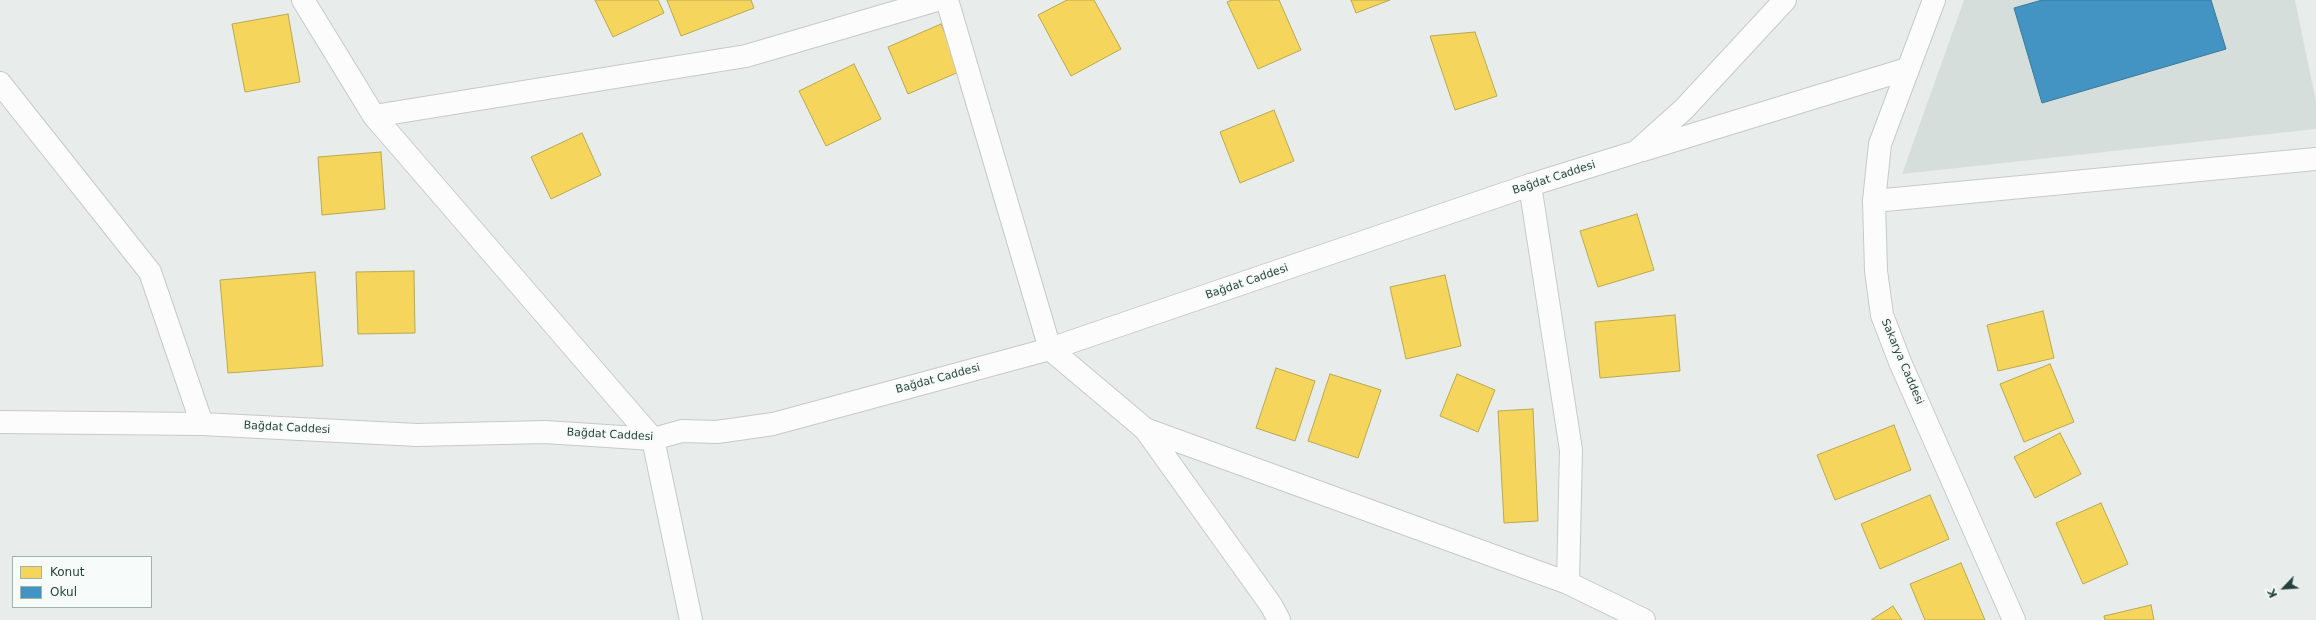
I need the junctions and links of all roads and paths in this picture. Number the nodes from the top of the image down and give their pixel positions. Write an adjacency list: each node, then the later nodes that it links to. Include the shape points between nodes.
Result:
1 (303, 0): 8 (street)
2 (937, 0): 8 (street, via 746,56)
3 (947, 0): 13 (street)
4 (1785, 0): 9 (street, Bağdat Caddesi, via 1684,109)
5 (1934, 0): 6 (street, Sakarya Caddesi)
6 (1907, 69): 9 (street); 12 (street, Sakarya Caddesi, via 1880,144)
7 (0, 83): 15 (street, via 150,272)
8 (374, 116): 17 (street)
9 (1636, 152): 11 (street, Bağdat Caddesi)
10 (2316, 159): 12 (street)
11 (1530, 185): 13 (street, Bağdat Caddesi); 18 (street, via 1571,450)
12 (1874, 201): 22 (street, Sakarya Caddesi, via 1876,271 1882,315 1900,362)
13 (1050, 349): 16 (street); 17 (street, Bağdat Caddesi, via 773,424 717,432 682,431)
14 (0, 422): 15 (street, Bağdat Caddesi)
15 (202, 424): 17 (street, Bağdat Caddesi, via 417,435 545,432)
16 (1145, 429): 18 (street); 20 (street, via 1271,605)
17 (653, 439): 19 (street)
18 (1568, 583): 21 (street)
19 (691, 620)
20 (1279, 620)
21 (1644, 620)
22 (2014, 620)

